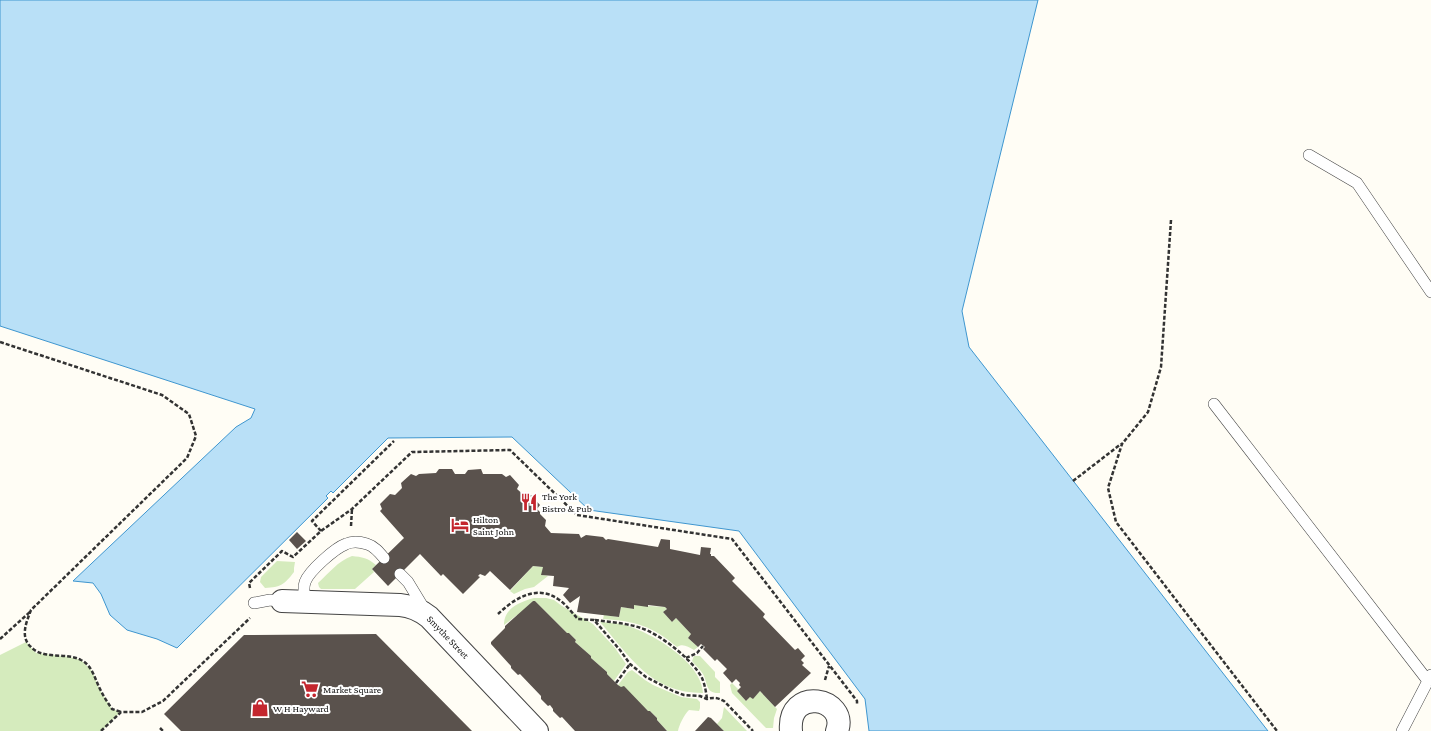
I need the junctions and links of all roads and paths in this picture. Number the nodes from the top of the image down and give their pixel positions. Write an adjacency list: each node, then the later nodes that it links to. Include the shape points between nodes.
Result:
1 (1309, 155): 3 (lane, via 1357,183)
2 (1171, 220): 7 (path, via 1161,367 1148,412)
3 (1431, 292)
4 (0, 342): 15 (path, via 162,395 190,414 196,436 187,458)
5 (1214, 404): 23 (lane)
6 (394, 441): 9 (path, via 312,521)
7 (1122, 444): 8 (path); 35 (path, via 1108,488 1116,522)
8 (1073, 481)
9 (322, 530): 14 (path, via 293,557 282,551 249,583); 26 (path, via 352,509 412,452 510,450 577,515 732,539 857,701)
10 (384, 558): 13 (lane, via 368,544 344,544 311,573 305,582)
11 (400, 574): 17 (lane, via 408,582)
12 (282, 601): 13 (street, Smythe Street); 14 (lane)
13 (304, 601): 17 (street, Smythe Street, via 410,606)
14 (254, 603): 27 (path, via 251,617 163,701 142,712)
15 (31, 610): 19 (path); 27 (path, via 26,624 26,642 36,653 81,660 92,670 100,690 112,709)
16 (498, 614): 18 (path, via 516,599 526,594 537,593 559,599 578,619)
17 (429, 617): 31 (street, Smythe Street)
18 (594, 620): 21 (path, via 642,628); 22 (path)
19 (0, 639)
20 (703, 646): 21 (path, via 698,653)
21 (686, 658): 25 (path, via 703,679)
22 (630, 664): 24 (path); 25 (path, via 646,677 673,691)
23 (1429, 678): 36 (lane)
24 (616, 683)
25 (707, 699): 32 (path, via 713,697 724,701)
26 (858, 708)
27 (121, 712): 29 (path)
28 (160, 728): 30 (path)
29 (101, 731)
30 (163, 731)
31 (538, 731)
32 (753, 731)
33 (791, 731): 34 (street, via 795,712 802,704 812,700 825,703 832,709 838,718)
34 (837, 731)
35 (1277, 731)
36 (1402, 731)

